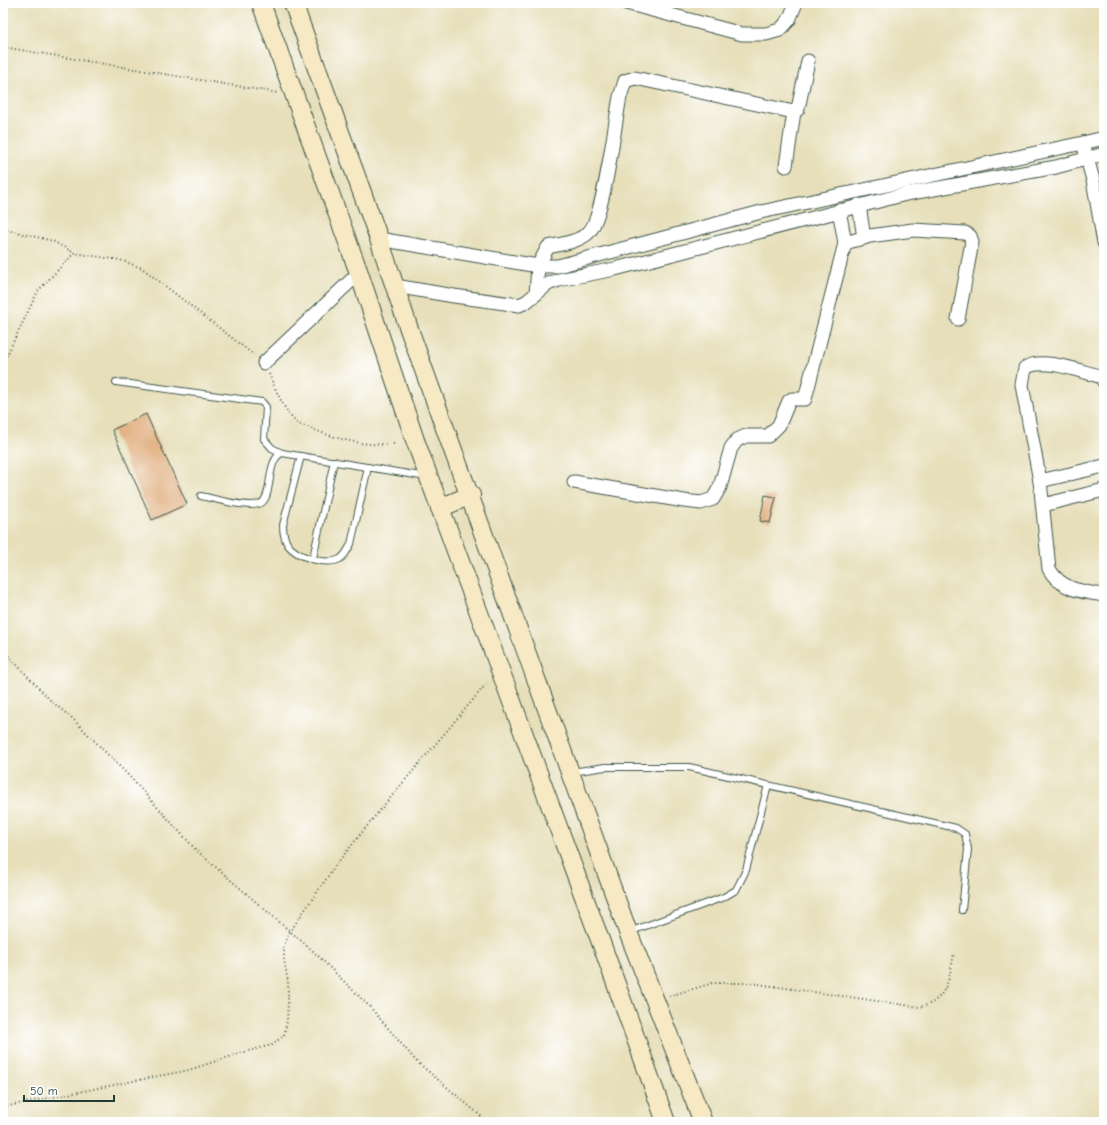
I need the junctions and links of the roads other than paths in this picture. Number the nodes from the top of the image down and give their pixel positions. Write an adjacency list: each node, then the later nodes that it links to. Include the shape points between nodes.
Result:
1 (261, 3): 21 (street)
2 (293, 3): 17 (street)
3 (626, 3): 4 (street, via 742,34 766,34 780,30 789,20)
4 (796, 3)
5 (808, 61): 6 (street, via 798,109)
6 (794, 112): 11 (street); 20 (street, via 635,78 625,81 595,222 590,232 579,239 548,247)
7 (1103, 138): 8 (street); 9 (street)
8 (1083, 143): 10 (street); 12 (street)
9 (1104, 156): 10 (street)
10 (1087, 158): 13 (street); 18 (street)
11 (786, 166)
12 (877, 186): 13 (street); 20 (street, via 761,212 558,266)
13 (881, 200): 14 (street)
14 (859, 206): 15 (street); 16 (street)
15 (839, 210): 19 (street); 23 (street, via 615,269 559,280 548,284)
16 (864, 238): 19 (street); 24 (street, via 913,230 965,233 970,236 972,242)
17 (379, 239): 20 (street); 22 (street)
18 (1104, 242)
19 (844, 243): 35 (street, via 805,399 789,401 779,425 768,436 746,436 737,440 731,448 720,487 713,499 701,503 684,501)
20 (538, 266): 23 (street)
21 (359, 273): 25 (street); 33 (street)
22 (395, 286): 23 (street, via 510,305 526,302); 37 (street)
23 (536, 294)
24 (958, 319)
25 (264, 363)
26 (116, 382): 28 (lane, via 262,402 265,404 266,414 264,440)
27 (1104, 382): 34 (street, via 1102,378 1056,365 1031,364 1025,368 1022,385)
28 (282, 454): 29 (lane); 38 (lane, via 278,455 274,462 267,495 263,502 248,505)
29 (301, 456): 30 (lane); 41 (lane, via 283,525 284,536 294,551)
30 (334, 461): 32 (lane); 41 (lane)
31 (1104, 466): 34 (street)
32 (368, 467): 33 (lane); 41 (lane, via 347,552 340,559 332,561)
33 (429, 477): 40 (street)
34 (1040, 481): 39 (street)
35 (574, 482)
36 (1104, 490): 39 (street)
37 (471, 494): 40 (street); 43 (street)
38 (201, 496)
39 (1043, 505): 42 (street, via 1049,569 1055,579 1068,588)
40 (440, 508): 47 (street)
41 (312, 558)
42 (1104, 595)
43 (570, 772): 44 (lane, via 605,767 689,767); 46 (street)
44 (768, 785): 45 (lane, via 956,828 964,834 968,850); 46 (lane, via 746,870 736,890 724,897)
45 (962, 910)
46 (628, 932): 48 (street)
47 (666, 1122)
48 (702, 1122)

